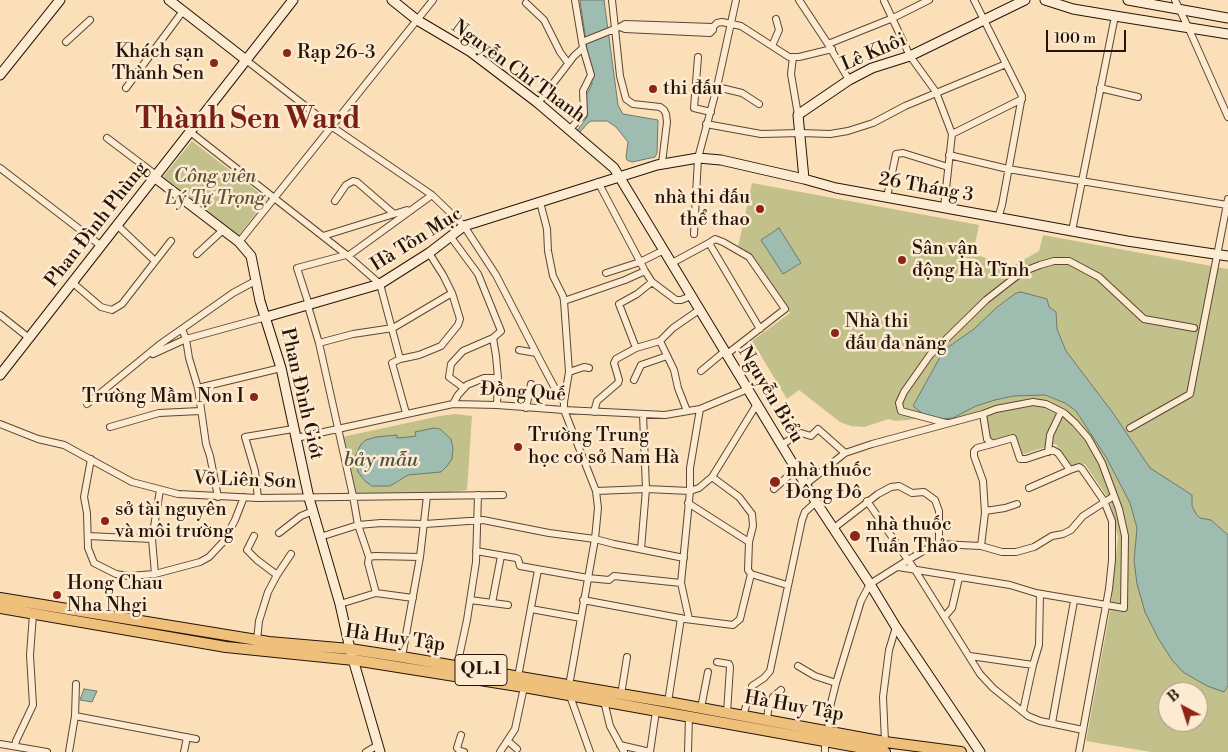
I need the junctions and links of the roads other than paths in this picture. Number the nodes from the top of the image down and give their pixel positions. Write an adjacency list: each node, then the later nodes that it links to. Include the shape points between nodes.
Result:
1 (60, 0): 41 (street)
2 (169, 0): 19 (street)
3 (292, 0): 38 (street, Phan Đình Phùng)
4 (392, 0): 25 (street, Nguyễn Chí Thanh)
5 (433, 0): 25 (street)
6 (575, 0): 32 (street)
7 (612, 0): 29 (street)
8 (736, 0): 27 (street)
9 (799, 0): 34 (street)
10 (929, 0): 21 (street)
11 (974, 0): 26 (street)
12 (1025, 0): 26 (street, Lê Khôi)
13 (1045, 0): 20 (street)
14 (1128, 0): 18 (street)
15 (1175, 0): 18 (street)
16 (884, 1): 21 (street)
17 (526, 3): 39 (street, via 544,20)
18 (1179, 9): 22 (street); 28 (street)
19 (182, 11): 38 (street); 44 (street)
20 (1115, 16): 28 (street); 45 (street)
21 (893, 18): 34 (street); 36 (street)
22 (1228, 18)
23 (776, 19): 33 (street, via 779,30)
24 (90, 20): 31 (street)
25 (417, 20): 49 (street, Nguyễn Chí Thanh, via 471,52); 55 (street)
26 (983, 20): 36 (street, Lê Khôi); 40 (street)
27 (732, 24): 29 (street, via 722,22 713,27 625,24); 33 (street, via 741,26); 43 (street)
28 (1188, 26): 30 (street); 53 (street)
29 (616, 28): 32 (street); 63 (street, via 620,76 626,99 633,104 660,108 666,114)
30 (1228, 34)
31 (66, 42)
32 (584, 43): 39 (street); 56 (street, via 591,75 583,91 584,114)
33 (772, 46): 37 (street)
34 (830, 46): 37 (street); 42 (street)
35 (698, 56): 51 (street, via 694,108)
36 (910, 56): 42 (street, Lê Khôi, via 872,68); 46 (street)
37 (793, 57): 52 (street, via 791,74)
38 (246, 60): 55 (street); 57 (street, Phan Đình Phùng)
39 (568, 64): 49 (street)
40 (1006, 64): 46 (street); 48 (street)
41 (0, 75)
42 (849, 80): 52 (street, Lê Khôi)
43 (717, 87): 50 (street, via 742,93); 51 (street)
44 (126, 88)
45 (1100, 88): 47 (street); 71 (street)
46 (936, 92): 58 (street, via 873,124 830,134); 59 (street)
47 (1138, 97)
48 (1022, 99): 59 (street); 66 (street)
49 (538, 103): 56 (street, Nguyễn Chí Thanh)
50 (759, 104)
51 (711, 112): 54 (street)
52 (798, 115): 58 (street)
53 (1228, 117)
54 (706, 124): 58 (street, via 761,134); 62 (street)
55 (331, 126): 72 (street); 74 (street)
56 (570, 129): 68 (street, Nguyễn Chí Thanh)
57 (189, 131): 67 (street, Phan Đình Phùng); 74 (street)
58 (801, 133): 69 (street)
59 (952, 134): 61 (street)
60 (107, 138): 67 (street)
61 (949, 155): 64 (street); 66 (street)
62 (698, 158): 63 (street, 26 Tháng 3); 69 (street, 26 Tháng 3); 86 (street)
63 (662, 163): 68 (street, 26 Tháng 3)
64 (948, 167): 73 (street, via 903,153 896,154); 79 (street)
65 (0, 168): 92 (street)
66 (1008, 169): 71 (street); 81 (street)
67 (155, 176): 82 (street, Phan Đình Phùng); 84 (street, Phan Đình Giót)
68 (620, 176): 70 (street, Hà Tôn Mục); 93 (street, Nguyễn Biểu)
69 (804, 178): 73 (street, 26 Tháng 3, via 836,188)
70 (598, 182): 76 (street, Hà Tôn Mục); 100 (street)
71 (1082, 182): 77 (street); 85 (street)
72 (432, 195): 78 (street); 83 (street)
73 (887, 197): 79 (street, 26 Tháng 3)
74 (274, 198): 87 (street); 90 (street)
75 (335, 201): 80 (street, via 353,181)
76 (540, 202): 83 (street, Hà Tôn Mục); 110 (street, via 553,276)
77 (1227, 202): 96 (street)
78 (414, 208): 80 (street); 97 (street)
79 (944, 208): 81 (street, 26 Tháng 3)
80 (394, 214): 87 (street)
81 (998, 218): 85 (street, 26 Tháng 3)
82 (117, 225): 92 (street, Phan Đình Phùng); 99 (street)
83 (464, 226): 88 (street, Hà Tôn Mục); 126 (street, via 496,275)
84 (223, 230): 90 (street, Phan Đình Giót); 95 (street)
85 (1072, 231): 96 (street, 26 Tháng 3)
86 (694, 234)
87 (322, 236): 97 (street)
88 (450, 236): 94 (street, Hà Tôn Mục); 120 (street, via 478,274 489,300 501,331)
89 (171, 241): 99 (street)
90 (239, 242): 104 (street, Phan Đình Giót, via 250,256)
91 (709, 243): 101 (street); 118 (street); 118 (street, via 715,239 749,257 785,309)
92 (100, 245): 106 (street, Phan Đình Phùng)
93 (664, 250): 100 (street); 101 (street, Nguyễn Biểu)
94 (429, 253): 107 (street, Hà Tôn Mục); 108 (street)
95 (198, 254)
96 (1217, 254): 98 (street, 26 Tháng 3); 161 (street, via 1190,394)
97 (347, 255): 107 (street); 111 (street, via 297,268)
98 (1228, 256)
99 (155, 261): 106 (street, via 122,304 112,310 101,307)
100 (640, 262): 102 (street); 103 (street)
101 (672, 264): 109 (street, Nguyễn Biểu)
102 (645, 270): 105 (street); 110 (street)
103 (606, 273)
104 (257, 280): 114 (street, Phan Đình Giót); 117 (street)
105 (652, 282): 109 (street, via 676,300); 124 (street, via 619,304)
106 (73, 283): 119 (street, Phan Đình Phùng)
107 (380, 284): 111 (street, Hà Tôn Mục); 115 (street)
108 (452, 293): 115 (street); 130 (street, via 460,319 441,346 419,356)
109 (690, 296): 112 (street, Nguyễn Biểu)
110 (564, 301): 134 (street)
111 (309, 305): 114 (street, Hà Tôn Mục); 123 (street)
112 (699, 310): 122 (street); 127 (street, Nguyễn Biểu)
113 (0, 315): 119 (street)
114 (266, 317): 121 (street, Hà Tôn Mục); 131 (street, Phan Đình Giót)
115 (393, 328): 123 (street); 130 (street)
116 (1194, 328): 157 (street, via 1144,319 1100,277 1069,262 1054,261 1040,265 1022,272 986,300 930,355 904,392 899,402 901,411)
117 (182, 329): 121 (street); 129 (street)
118 (760, 329): 127 (street)
119 (29, 338): 135 (street, Phan Đình Phùng)
120 (493, 338): 136 (street); 140 (street, via 470,347 451,364 449,377)
121 (186, 339): 129 (street, Hà Tôn Mục); 139 (street)
122 (660, 341): 124 (street); 128 (street)
123 (319, 343): 160 (street)
124 (636, 348): 152 (street, via 616,359 618,383 597,401)
125 (519, 350): 126 (street)
126 (536, 352): 142 (street)
127 (726, 353): 133 (street); 141 (street, Nguyễn Biểu)
128 (667, 356): 137 (street, via 641,365); 151 (street)
129 (145, 357): 143 (street)
130 (400, 359): 154 (street, via 392,364)
131 (280, 368): 139 (street); 162 (street, Phan Đình Giót)
132 (589, 368): 134 (street)
133 (701, 371)
134 (569, 372): 142 (street)
135 (0, 375)
136 (498, 378): 140 (street, via 484,378); 146 (street)
137 (634, 380)
138 (531, 384): 147 (street)
139 (198, 388): 150 (street)
140 (464, 388): 144 (street)
141 (748, 389): 145 (street, Nguyễn Biểu); 148 (street, Đồng Quế)
142 (564, 402): 149 (street)
143 (87, 404)
144 (453, 404): 146 (street, Đồng Quế); 154 (street, Đồng Quế)
145 (757, 404): 164 (street, Nguyễn Biểu); 170 (street)
146 (497, 405): 147 (street, Đồng Quế)
147 (526, 408): 149 (street, Đồng Quế)
148 (700, 409): 151 (street, Đồng Quế); 177 (street, via 690,468)
149 (564, 410): 152 (street, Đồng Quế); 176 (street)
150 (200, 411): 159 (street, via 159,413); 183 (street)
151 (687, 411): 155 (street, Đồng Quế)
152 (594, 412): 155 (street, Đồng Quế)
153 (1061, 412): 156 (street, via 1034,402); 165 (street, via 1050,435); 182 (street, via 1088,438 1102,463)
154 (406, 413): 160 (street, Đồng Quế)
155 (643, 414): 173 (street)
156 (983, 414): 157 (street); 163 (street)
157 (946, 423): 166 (street)
158 (0, 424): 167 (street, Võ Liên Sơn, via 64,445)
159 (110, 427)
160 (338, 428): 162 (street, Đồng Quế); 179 (street)
161 (1130, 428)
162 (294, 433): 185 (street, Đồng Quế, via 245,437 255,471); 186 (street, Phan Đình Giót)
163 (992, 444): 165 (street, via 1013,438 1018,457 1022,459); 193 (street, via 974,452 982,481)
164 (782, 445): 166 (street, via 802,433 811,436 818,429); 168 (street, Nguyễn Biểu)
165 (1048, 452): 169 (street, via 1056,451)
166 (845, 453): 171 (street)
167 (91, 459): 175 (street, Võ Liên Sơn, via 132,482); 199 (street, via 84,498)
168 (796, 469): 171 (street, Nguyễn Biểu); 174 (street)
169 (1070, 470): 172 (street); 188 (street, via 1075,467 1082,469)
170 (712, 477): 177 (street); 204 (street, via 739,497 752,514)
171 (806, 484): 189 (street, Nguyễn Biểu)
172 (1029, 488)
173 (646, 489): 176 (street); 177 (street); 207 (street)
174 (774, 489)
175 (160, 490): 183 (street, Võ Liên Sơn); 202 (street)
176 (596, 491): 203 (street)
177 (690, 491): 190 (street)
178 (503, 495): 181 (street, Võ Liên Sơn)
179 (353, 496): 180 (street, Võ Liên Sơn); 186 (street, Võ Liên Sơn); 196 (street)
180 (427, 496): 181 (street, Võ Liên Sơn); 195 (street)
181 (478, 496): 194 (street)
182 (1114, 496): 188 (street); 236 (street, via 1125,536 1124,608)
183 (218, 497): 184 (street, Võ Liên Sơn)
184 (244, 497): 185 (street, Võ Liên Sơn); 218 (street, via 224,541 209,557)
185 (258, 498): 186 (street, Võ Liên Sơn)
186 (308, 498): 192 (street, Phan Đình Giót)
187 (867, 501): 197 (street); 205 (street, via 899,486 912,494 929,494 939,511); 214 (street)
188 (1104, 501): 206 (street, via 1083,516 1071,530 1034,547 1002,552); 236 (street, via 1112,521 1113,547)
189 (816, 502): 197 (street, Nguyễn Biểu); 225 (street, via 804,512)
190 (688, 503): 204 (street); 213 (street)
191 (1017, 504): 193 (street)
192 (313, 511): 198 (street); 201 (street, Phan Đình Giót)
193 (985, 511): 206 (street)
194 (477, 521): 195 (street); 203 (street); 208 (street)
195 (425, 524): 196 (street); 211 (street)
196 (358, 525): 201 (street); 212 (street)
197 (834, 528): 224 (street, Nguyễn Biểu)
198 (279, 533)
199 (88, 536): 202 (street); 218 (street, via 88,548 94,563 116,574)
200 (254, 536): 220 (street, via 247,550)
201 (320, 537): 234 (street, Phan Đình Giót)
202 (152, 539): 218 (street)
203 (595, 539): 207 (street); 221 (street)
204 (749, 542): 219 (street, via 748,570)
205 (939, 544): 206 (street); 214 (street)
206 (981, 546)
207 (642, 549): 213 (street)
208 (476, 551): 210 (street); 230 (street)
209 (292, 554): 220 (street)
210 (502, 556): 216 (street, via 518,559 520,566); 233 (street)
211 (420, 557): 212 (street); 229 (street)
212 (369, 558): 226 (street)
213 (684, 558): 223 (street)
214 (908, 560): 215 (street); 217 (street)
215 (898, 568): 217 (street); 224 (street)
216 (538, 570): 221 (street); 238 (street)
217 (915, 570): 222 (street); 240 (street)
218 (155, 574)
219 (751, 574): 225 (street); 243 (street, via 738,623)
220 (276, 575): 245 (street, via 262,607)
221 (588, 578): 223 (street, via 610,580 614,576); 231 (street)
222 (959, 578): 227 (street, via 1010,585); 240 (street, via 952,608)
223 (681, 583): 243 (street)
224 (870, 584): 244 (street, Nguyễn Biểu); 257 (street, via 861,601)
225 (787, 585): 271 (street, via 770,672 752,686)
226 (376, 594): 229 (street); 234 (street)
227 (1040, 594): 232 (street); 252 (street, via 1039,646)
228 (0, 598): 245 (main road, Hà Huy Tập / QL.1)
229 (413, 598): 248 (street)
230 (470, 600): 233 (street); 253 (street)
231 (583, 600): 241 (street); 242 (street)
232 (1074, 601): 236 (street); 273 (street)
233 (492, 603): 235 (street)
234 (340, 604): 246 (street, Phan Đình Giót)
235 (508, 605)
236 (1106, 606): 274 (street)
237 (0, 608): 239 (main road, Hà Huy Tập / QL.1)
238 (531, 609): 241 (street); 256 (street)
239 (33, 614): 250 (main road, Hà Huy Tập / QL.1, via 234,648); 282 (street, via 30,655 33,705)
240 (945, 616): 247 (street)
241 (581, 618): 261 (street)
242 (680, 618): 243 (street); 264 (street)
243 (689, 619)
244 (896, 627): 284 (street, via 889,650 883,698); 299 (street, Nguyễn Biểu)
245 (257, 640): 246 (main road, Hà Huy Tập / QL.1)
246 (350, 649): 248 (main road, Hà Huy Tập / QL.1); 250 (street, Phan Đình Giót)
247 (970, 656): 252 (street); 267 (street, via 993,688)
248 (402, 657): 253 (main road, Hà Huy Tập / QL.1)
249 (627, 657): 262 (street)
250 (354, 660): 259 (main road, Hà Huy Tập / QL.1); 285 (street, Phan Đình Giót)
251 (717, 662): 268 (street, via 730,667)
252 (1032, 665): 267 (street)
253 (457, 666): 256 (main road, Hà Huy Tập / QL.1)
254 (798, 666): 257 (street)
255 (708, 672): 265 (street)
256 (518, 677): 261 (main road, Hà Huy Tập / QL.1)
257 (836, 683): 275 (street)
258 (76, 684): 269 (street)
259 (524, 688): 261 (main road, Hà Huy Tập / QL.1); 279 (street, via 518,718)
260 (781, 690): 272 (street, via 773,697)
261 (570, 691): 262 (main road, Hà Huy Tập / QL.1); 263 (main road, Hà Huy Tập / QL.1); 294 (street)
262 (621, 694): 264 (main road, Hà Huy Tập / QL.1)
263 (604, 701): 266 (main road, Hà Huy Tập / QL.1); 281 (street, via 610,726)
264 (668, 702): 265 (main road, Hà Huy Tập / QL.1)
265 (701, 708): 268 (main road, Hà Huy Tập / QL.1)
266 (656, 711): 270 (main road, Hà Huy Tập / QL.1); 296 (street)
267 (1023, 711): 273 (street, via 1040,721)
268 (727, 713): 271 (main road, Hà Huy Tập / QL.1)
269 (75, 716): 277 (street); 289 (street)
270 (689, 716): 283 (main road, Hà Huy Tập / QL.1); 297 (street)
271 (743, 716): 272 (main road, Hà Huy Tập / QL.1)
272 (767, 720): 275 (main road, Hà Huy Tập / QL.1)
273 (1052, 723): 274 (street)
274 (1083, 730): 300 (street)
275 (828, 731): 284 (main road, Hà Huy Tập / QL.1)
276 (461, 735): 292 (street, via 457,748)
277 (186, 737): 278 (street); 290 (street)
278 (196, 739)
279 (508, 741): 286 (street); 293 (street)
280 (0, 744): 282 (street)
281 (620, 745): 295 (street); 296 (street)
282 (15, 746): 287 (street)
283 (825, 747): 284 (main road, Hà Huy Tập / QL.1)
284 (885, 747): 298 (main road, Hà Huy Tập / QL.1)
285 (379, 749): 291 (street)
286 (516, 749)
287 (37, 751): 288 (street)
288 (47, 752)
289 (69, 752)
290 (184, 752)
291 (366, 752)
292 (464, 752)
293 (500, 752)
294 (589, 752)
295 (624, 752)
296 (650, 752)
297 (688, 752)
298 (961, 752)
299 (980, 752)
300 (1079, 752)

